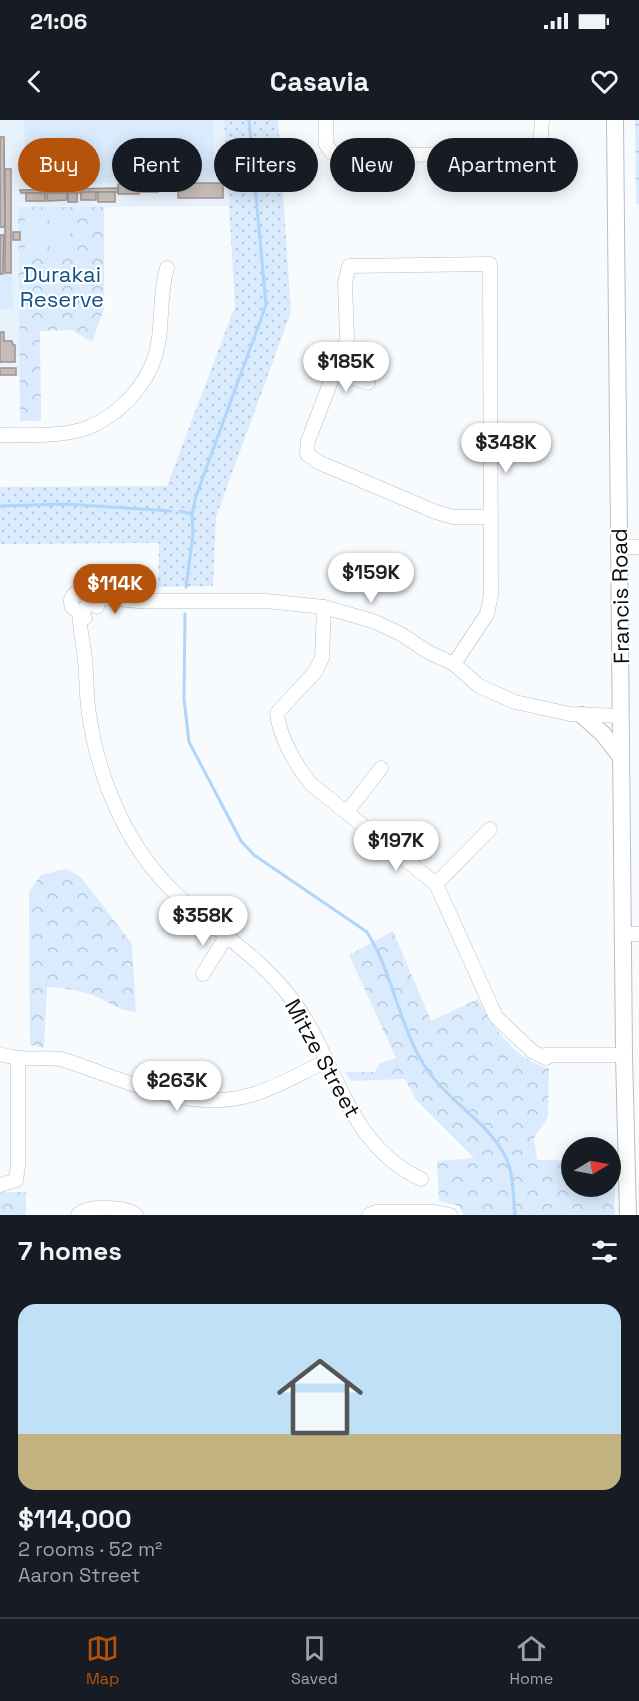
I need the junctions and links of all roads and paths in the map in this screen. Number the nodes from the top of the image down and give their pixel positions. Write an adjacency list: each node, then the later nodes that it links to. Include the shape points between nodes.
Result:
1 (326, 120): 2 (street, via 326,144 332,153 345,156 533,153 540,147)
2 (542, 120)
3 (615, 120): 9 (main road, Francis Road)
4 (167, 268): 7 (street, via 156,354 136,392 119,408 86,428)
5 (335, 372): 6 (street); 8 (street, via 308,441 307,454 436,512 453,517); 8 (street, via 347,339 345,283 349,266 490,264)
6 (368, 383)
7 (0, 435)
8 (490, 517): 12 (street, via 491,595 487,614)
9 (620, 547): 10 (street); 14 (main road, Francis Road)
10 (639, 547)
11 (324, 607): 12 (street, via 373,621); 17 (street, via 322,658 315,672 277,713 278,725 302,773); 21 (street, Mitze Street, via 266,601 138,601 90,610 85,658 89,712 110,796 128,831 175,892)
12 (454, 664): 13 (street, via 479,686 514,702)
13 (582, 715): 14 (street); 15 (main road)
14 (621, 716): 15 (main road, Francis Road)
15 (621, 758): 20 (main road, Francis Road)
16 (381, 768): 17 (street)
17 (347, 812): 19 (street)
18 (490, 829): 19 (street)
19 (436, 884): 24 (street, via 496,1017 533,1052 546,1058)
20 (632, 934): 24 (main road, Francis Road)
21 (227, 936): 22 (street); 26 (street, Mitze Street, via 280,984 310,1026)
22 (203, 974)
23 (0, 1054): 25 (street)
24 (624, 1055): 33 (main road, Francis Road)
25 (18, 1060): 26 (street, via 61,1059 164,1095 222,1100 252,1095); 28 (street, via 16,1180)
26 (327, 1061): 27 (street, Mitze Street, via 354,1119 404,1171)
27 (421, 1179)
28 (0, 1185)
29 (78, 1215): 30 (street, via 89,1209 129,1210)
30 (136, 1215)
31 (369, 1215): 32 (street)
32 (450, 1215)
33 (628, 1215)

